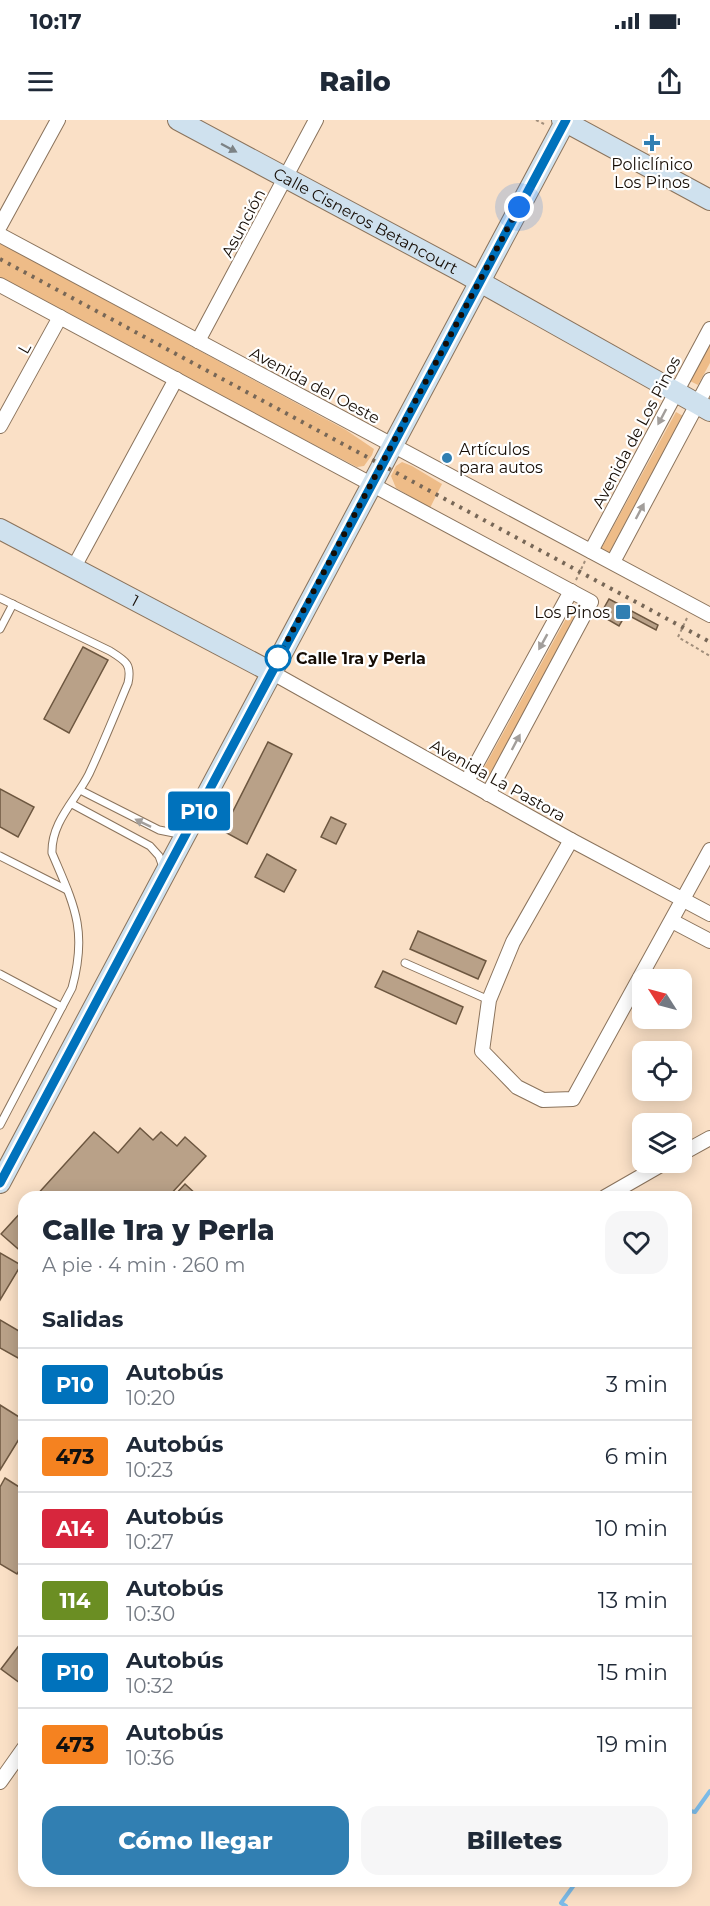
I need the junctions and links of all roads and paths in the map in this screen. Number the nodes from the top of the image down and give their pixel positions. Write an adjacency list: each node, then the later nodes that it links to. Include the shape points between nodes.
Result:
1 (58, 120): 7 (street)
2 (178, 120): 5 (main road, Calle Cisneros Betancourt, one-way to 5)
3 (316, 120): 5 (street, Asunción)
4 (564, 120): 6 (main road); 9 (main road)
5 (286, 178): 9 (main road, Calle Cisneros Betancourt); 13 (street, Asunción)
6 (710, 200)
7 (0, 226)
8 (0, 235): 13 (street, Avenida del Oeste)
9 (479, 282): 16 (main road, Calle Cisneros Betancourt); 19 (main road)
10 (0, 285): 11 (street)
11 (60, 317): 14 (street); 18 (street, L)
12 (710, 329): 16 (street, Avenida de Los Pinos)
13 (198, 341): 19 (street, Avenida del Oeste)
14 (176, 379): 20 (street); 24 (street)
15 (710, 380): 17 (street)
16 (676, 391): 17 (main road, Calle Cisneros Betancourt); 22 (street, Avenida de Los Pinos, one-way to 22)
17 (704, 407): 23 (street, one-way to 17)
18 (0, 426)
19 (392, 445): 20 (main road); 22 (street, Avenida del Oeste)
20 (370, 484): 25 (street); 32 (main road)
21 (0, 529): 24 (main road, 1)
22 (591, 551): 23 (street, Avenida del Oeste); 25 (path)
23 (613, 562): 28 (street, Avenida del Oeste)
24 (74, 567): 32 (main road, 1)
25 (571, 591): 33 (street, one-way to 33); 35 (street, one-way to 25, via 591,602)
26 (0, 598): 27 (lane)
27 (13, 604): 30 (lane); 34 (lane, via 110,651 129,666 128,683)
28 (695, 606): 29 (street, Avenida del Oeste); 31 (path, via 678,637)
29 (710, 615)
30 (0, 629)
31 (710, 656)
32 (271, 672): 33 (street, Avenida La Pastora); 37 (main road)
33 (467, 781): 35 (street, Avenida La Pastora)
34 (80, 790): 36 (lane); 37 (lane, one-way to 34, via 182,830 166,833)
35 (488, 794): 38 (street, Avenida La Pastora)
36 (72, 804): 41 (lane, via 150,846 159,856); 42 (lane, via 51,843 51,853)
37 (195, 818): 41 (main road)
38 (571, 840): 43 (street, Avenida La Pastora); 49 (street, via 513,942)
39 (710, 850): 43 (street)
40 (0, 856): 42 (lane)
41 (162, 877): 55 (main road)
42 (67, 890): 50 (lane, via 78,923 78,953 72,988)
43 (683, 899): 44 (street, Avenida La Pastora); 45 (street)
44 (710, 914)
45 (672, 921): 46 (street); 49 (street, via 573,1099 543,1101 518,1087 482,1051)
46 (710, 941)
47 (405, 963): 49 (lane)
48 (0, 974): 50 (lane)
49 (489, 1000)
50 (62, 1007): 51 (lane)
51 (0, 1125)
52 (710, 1138): 53 (street)
53 (692, 1148)
54 (647, 1173): 56 (street)
55 (0, 1183)
56 (615, 1191)
57 (18, 1756): 58 (street)
58 (0, 1782)

